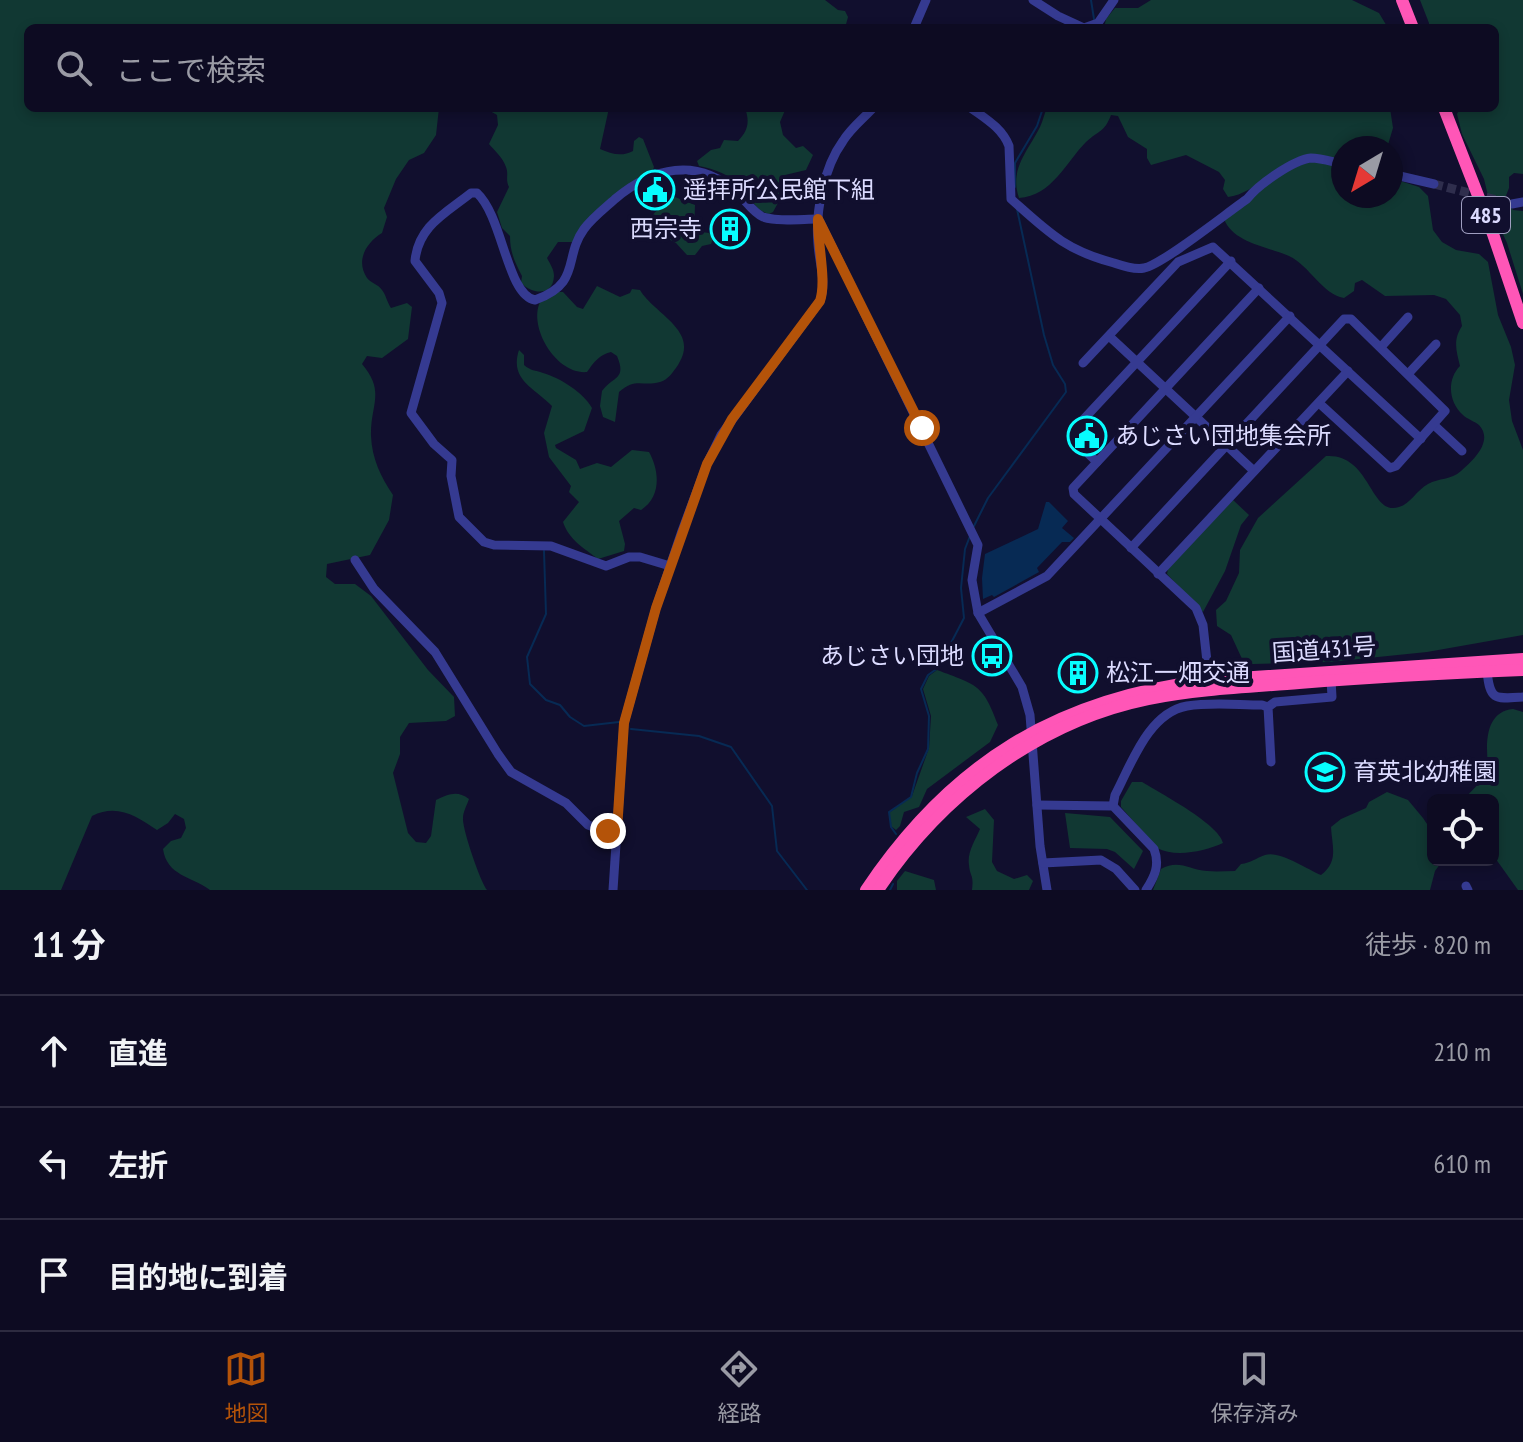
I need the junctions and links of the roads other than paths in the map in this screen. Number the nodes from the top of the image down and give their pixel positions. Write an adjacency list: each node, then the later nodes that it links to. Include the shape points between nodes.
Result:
1 (926, 0): 5 (street)
2 (1033, 0): 6 (street)
3 (1114, 0): 7 (street)
4 (1402, 0): 8 (highway)
5 (916, 24)
6 (1062, 24)
7 (1095, 24)
8 (1411, 24)
9 (869, 112): 15 (street, via 836,151)
10 (983, 112): 12 (street, via 1009,146 1010,194 1016,204 1077,252 1144,269 1298,162)
11 (1446, 112): 20 (highway, 485)
12 (1331, 162)
13 (1403, 177): 14 (street)
14 (1434, 184)
15 (818, 219): 41 (street, via 820,301 721,435); 41 (street, via 764,217 706,172 657,174 632,185 585,228 567,276 535,300 525,297 516,284 493,215 477,193 434,220 420,240 415,261 442,303 411,413 452,460 463,522 494,545 551,546 606,566 629,557); 43 (street, via 972,529 978,545 972,580)
16 (1231, 261): 17 (street); 21 (street, via 1210,246 1181,259); 25 (street)
17 (1259, 288): 18 (street); 29 (street)
18 (1290, 316): 23 (street); 31 (street)
19 (1408, 317): 24 (street)
20 (1523, 323)
21 (1109, 336): 25 (street); 26 (street)
22 (1436, 344): 28 (street)
23 (1320, 345): 24 (street, via 1344,319 1351,319); 27 (street); 34 (street)
24 (1381, 347): 28 (street)
25 (1136, 362): 29 (street); 36 (street, via 1081,422 1075,441)
26 (1083, 363)
27 (1348, 371): 30 (street); 33 (street)
28 (1408, 374): 32 (street, via 1444,408)
29 (1165, 388): 31 (street); 36 (street)
30 (1319, 403): 33 (street, via 1390,468); 37 (street)
31 (1196, 417): 34 (street); 38 (street)
32 (1434, 425): 33 (street); 35 (street)
33 (1421, 439)
34 (1227, 446): 37 (street); 39 (street)
35 (1462, 451)
36 (1097, 462): 38 (street, via 1073,488)
37 (1254, 471): 42 (street)
38 (1100, 520): 39 (street); 43 (street, via 1047,576)
39 (1131, 548): 42 (street)
40 (355, 560): 55 (street, via 374,589 435,652 511,772 566,803 588,825)
41 (670, 566): 55 (street, via 624,723)
42 (1158, 574): 47 (street, via 1196,608)
43 (978, 613): 51 (street, via 1022,687)
44 (1523, 659): 47 (highway, 国道431号)
45 (1523, 670): 46 (highway, 国道431号)
46 (1487, 671): 48 (highway, 国道431号); 49 (street, via 1493,696)
47 (1209, 680): 51 (highway, 国道431号, via 1069,713)
48 (1331, 680): 50 (street, via 1332,697); 51 (highway, 国道431号, via 1144,699)
49 (1523, 697)
50 (1268, 707): 52 (street); 54 (street, via 1195,705 1166,714 1151,730)
51 (1031, 738): 53 (street); 58 (highway, 国道431号, via 958,782 937,801); 59 (highway, 国道431号, via 945,809 907,848)
52 (1271, 762)
53 (1037, 805): 54 (street); 56 (street)
54 (1113, 806): 62 (street, via 1154,849 1158,865)
55 (617, 830): 57 (street)
56 (1043, 863): 60 (street); 61 (street, via 1101,860)
57 (613, 890)
58 (866, 890)
59 (878, 890)
60 (1047, 890)
61 (1135, 890)
62 (1146, 890)

